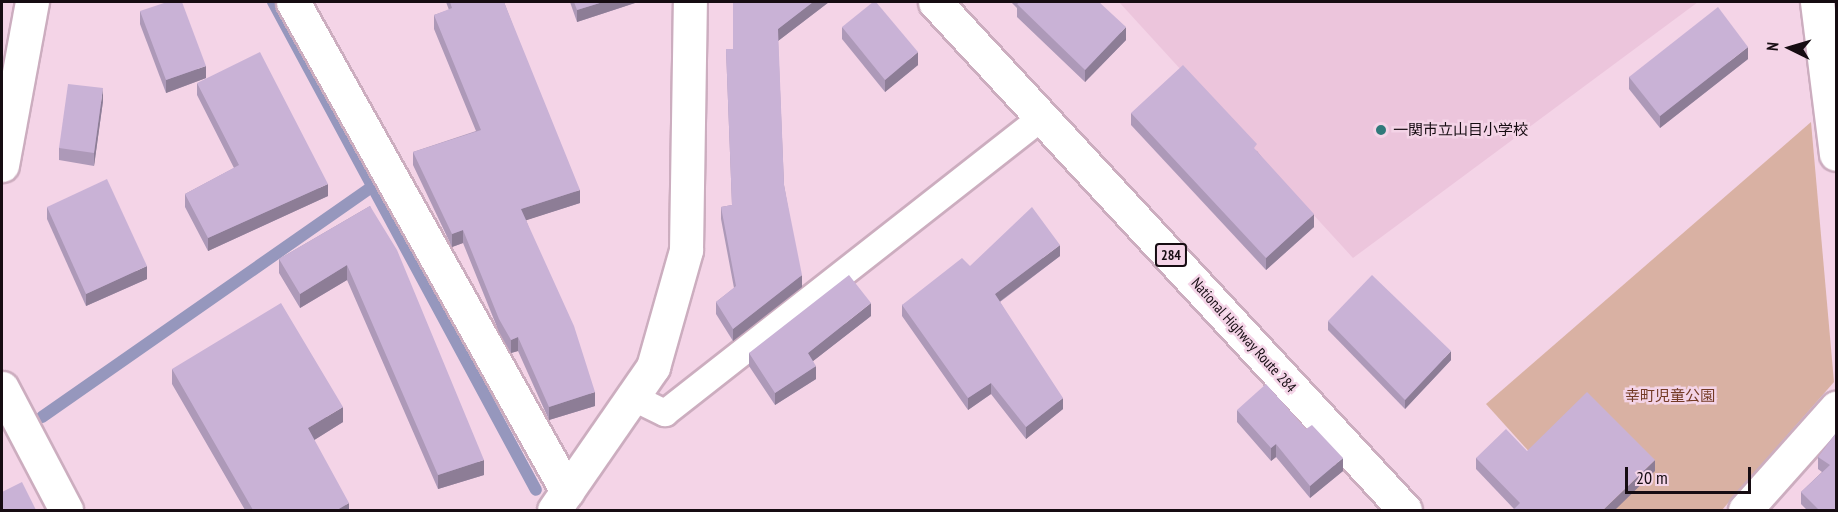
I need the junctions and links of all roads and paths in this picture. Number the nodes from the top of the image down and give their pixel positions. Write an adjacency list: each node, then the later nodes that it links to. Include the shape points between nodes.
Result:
1 (32, 2): 8 (main road)
2 (293, 2): 12 (main road)
3 (690, 2): 10 (main road, via 686,250 653,367)
4 (935, 2): 6 (main road, National Highway Route 284 / 284)
5 (1818, 2): 7 (main road)
6 (1044, 116): 10 (lane, via 665,413); 14 (main road, National Highway Route 284 / 284)
7 (1836, 154)
8 (2, 165)
9 (2, 388): 13 (main road)
10 (632, 397): 12 (main road)
11 (1836, 408): 15 (main road)
12 (560, 501)
13 (66, 510)
14 (1405, 510)
15 (1745, 510)

